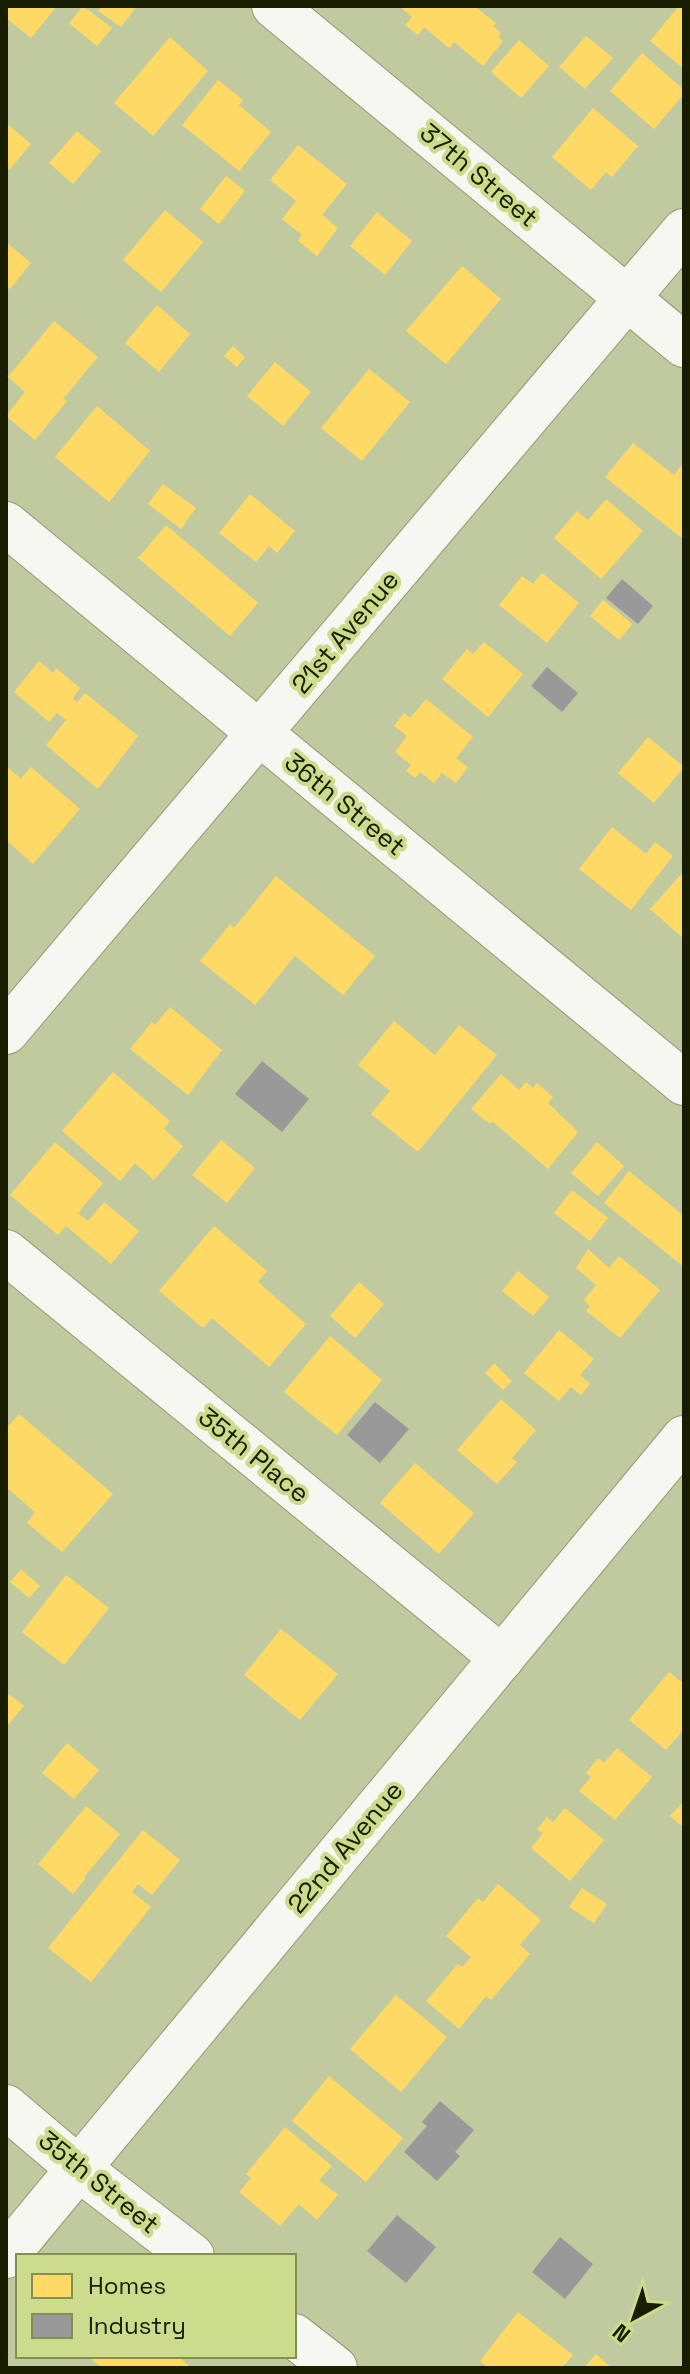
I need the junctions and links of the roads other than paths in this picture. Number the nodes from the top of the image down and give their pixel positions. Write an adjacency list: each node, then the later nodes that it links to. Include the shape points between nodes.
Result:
1 (274, 6): 3 (street, 37th Street)
2 (684, 231): 3 (street, 21st Avenue)
3 (627, 298): 4 (street, 37th Street); 6 (street, 21st Avenue)
4 (684, 345)
5 (6, 524): 6 (street, 36th Street)
6 (259, 733): 7 (street, 21st Avenue); 8 (street, 36th Street)
7 (6, 1032)
8 (684, 1083)
9 (6, 1252): 11 (street, 35th Place)
10 (684, 1438): 11 (street, 22nd Avenue)
11 (502, 1658): 13 (street, 22nd Avenue)
12 (6, 2107): 13 (street, 35th Street)
13 (78, 2168): 14 (street, 35th Street); 15 (street, 22nd Avenue)
14 (189, 2254)
15 (6, 2256)
16 (296, 2338): 17 (street)
17 (335, 2368)

